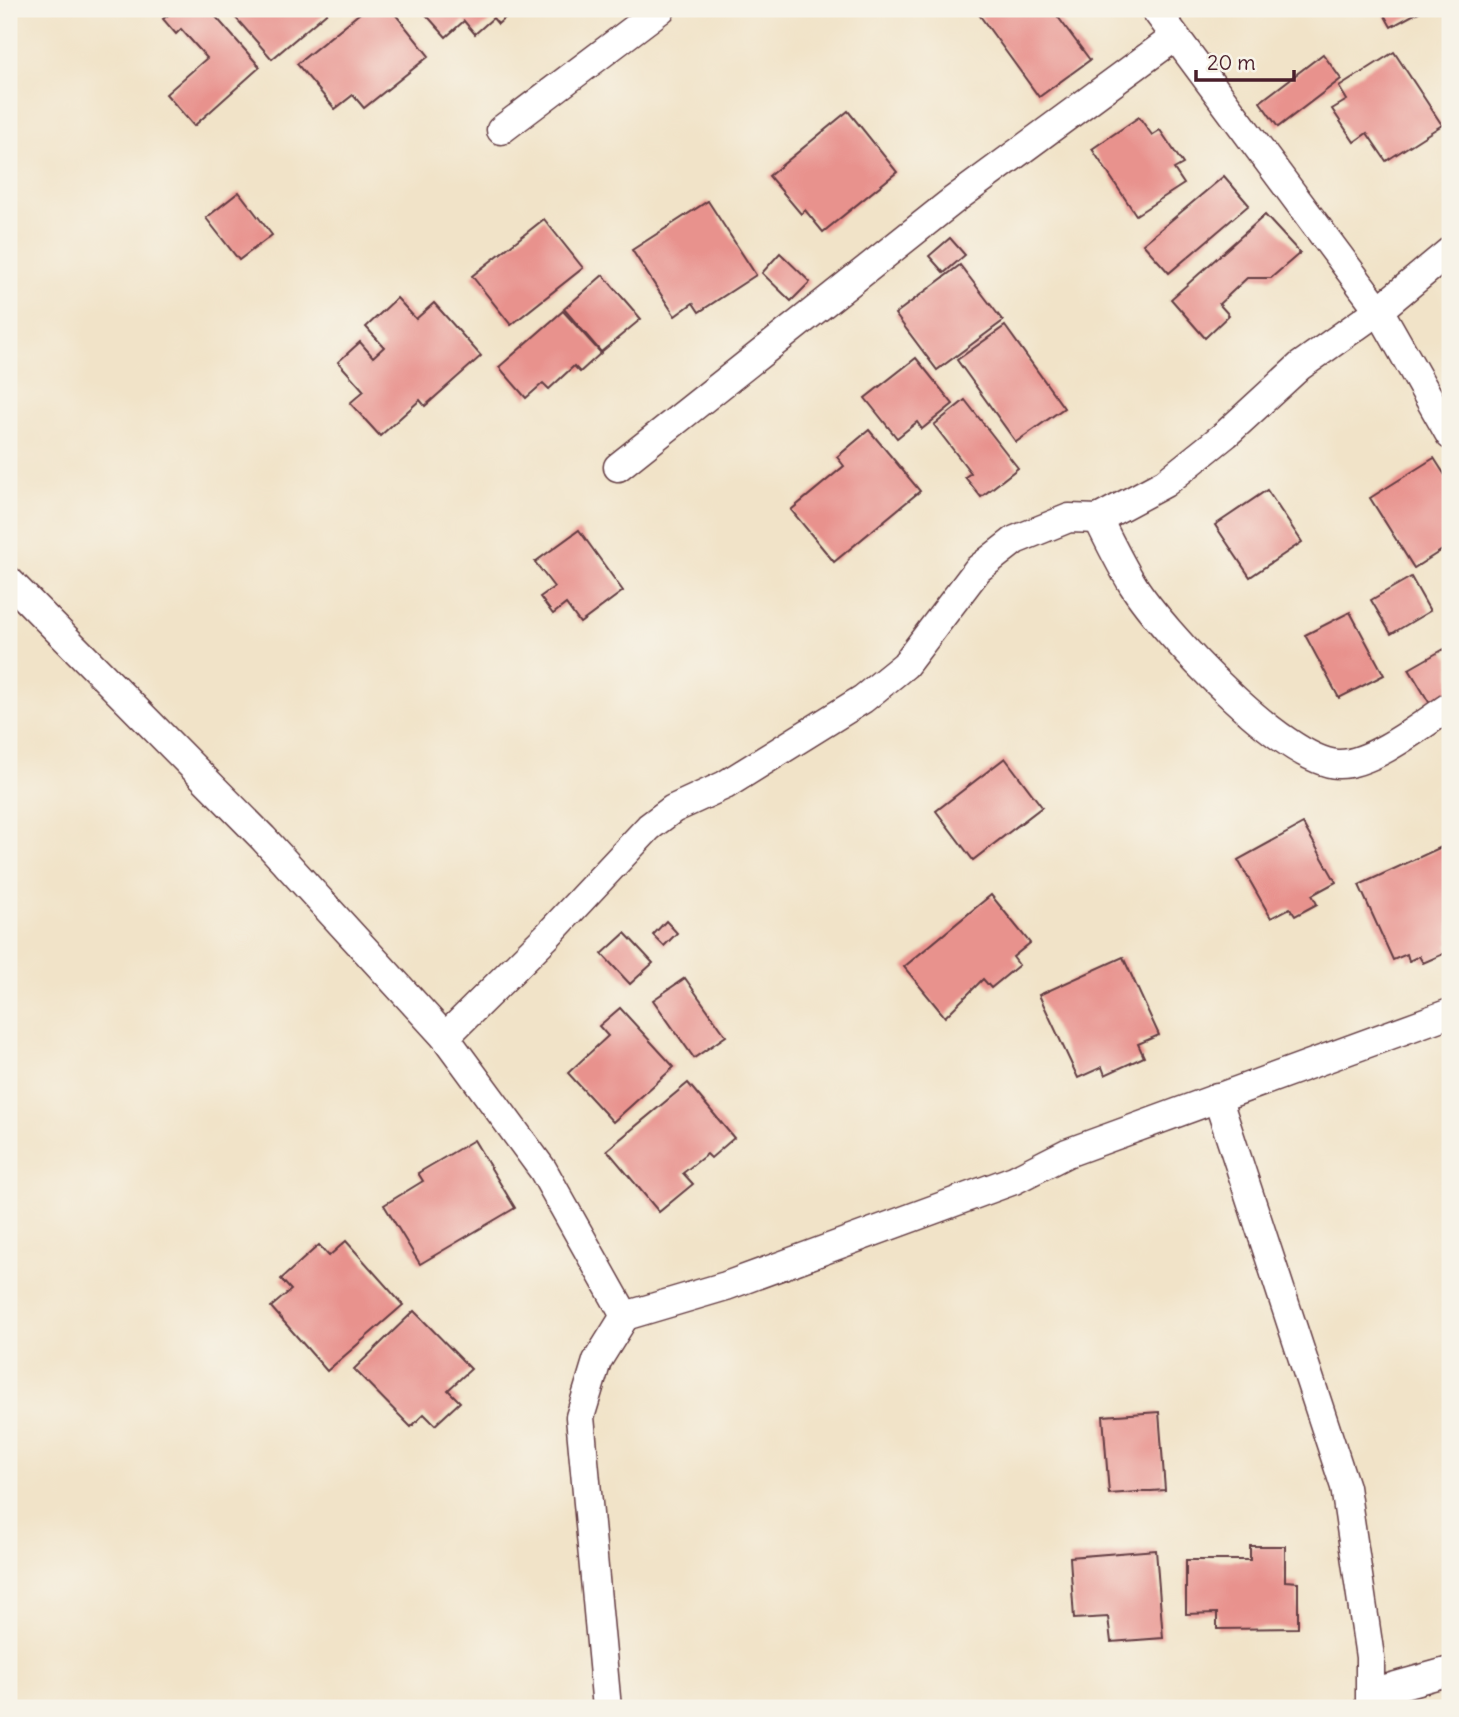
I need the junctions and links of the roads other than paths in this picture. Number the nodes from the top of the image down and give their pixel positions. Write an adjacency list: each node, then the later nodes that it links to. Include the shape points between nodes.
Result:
1 (661, 9): 4 (street)
2 (1155, 9): 3 (street)
3 (1175, 37): 6 (street); 8 (street, via 955,199)
4 (501, 130)
5 (1450, 251): 6 (street)
6 (1379, 310): 7 (street); 9 (street, via 1300,366 1165,483)
7 (1450, 435)
8 (618, 467)
9 (1098, 519): 11 (street, via 1134,586 1187,654 1263,723 1315,761 1364,760); 13 (street, via 1069,518 1015,540 978,569 905,665 863,699 649,827)
10 (9, 581): 13 (street, via 263,838)
11 (1450, 706)
12 (1450, 1013): 14 (street)
13 (444, 1037): 15 (street, via 543,1170)
14 (1217, 1097): 15 (street, via 1067,1153 1002,1185 726,1286); 17 (street, via 1345,1487 1370,1657)
15 (625, 1316): 18 (street, via 597,1361 580,1417)
16 (1450, 1671): 17 (street)
17 (1370, 1701)
18 (607, 1708)

